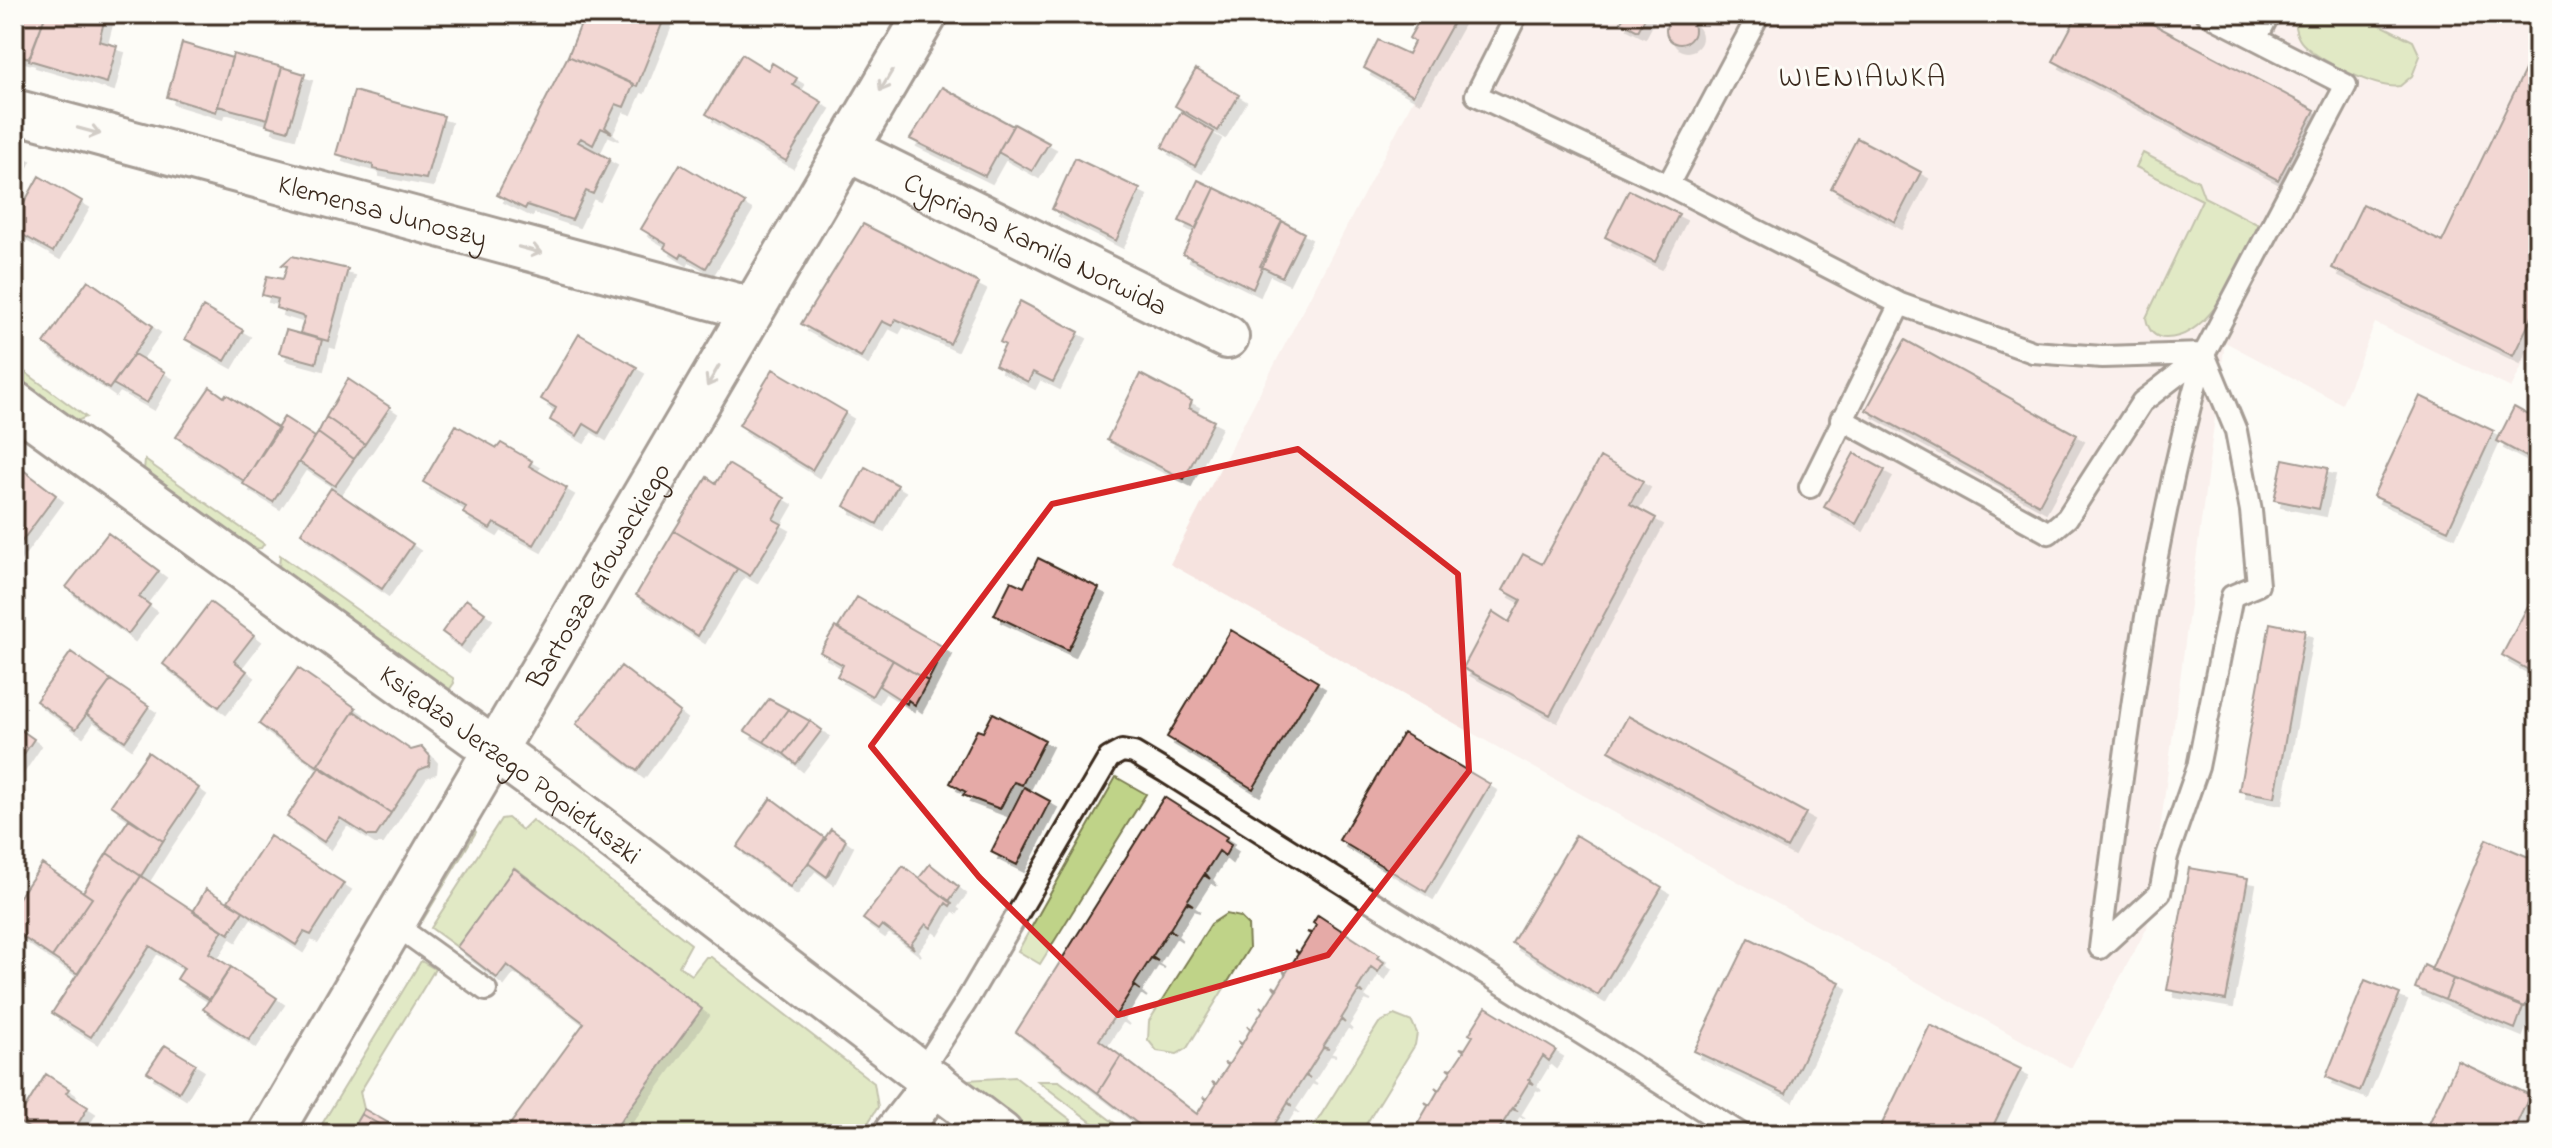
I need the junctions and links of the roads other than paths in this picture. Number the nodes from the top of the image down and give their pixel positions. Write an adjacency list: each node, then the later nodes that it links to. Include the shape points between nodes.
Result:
1 (926, 14): 8 (street, Bartosza Głowackiego, one-way to 8)
2 (1517, 14): 9 (lane, via 1476,95)
3 (1759, 14): 9 (lane)
4 (2207, 14): 6 (lane)
5 (2269, 14): 6 (lane)
6 (2256, 39): 13 (lane, via 2346,85)
7 (14, 111): 11 (street, Klemensa Junoszy, one-way to 11)
8 (846, 149): 11 (street, Bartosza Głowackiego); 12 (street, Cypriana Kamila Norwida)
9 (1668, 185): 10 (lane)
10 (1900, 304): 13 (lane, via 2033,352 2102,357); 15 (lane)
11 (752, 309): 17 (street, Bartosza Głowackiego, one-way to 17)
12 (1227, 337)
13 (2204, 354): 13 (lane, via 2236,431 2258,585 2232,596 2198,767 2160,893 2100,948 2144,631 2184,425); 15 (lane, via 2142,402 2067,518 2049,533)
14 (14, 403): 17 (street, Księdza Jerzego Popiełuszki)
15 (1841, 419): 16 (lane)
16 (1810, 487)
17 (494, 751): 18 (street, Bartosza Głowackiego); 20 (street, Księdza Jerzego Popiełuszki)
18 (394, 924): 19 (lane); 21 (street, Bartosza Głowackiego)
19 (486, 990)
20 (928, 1077): 22 (street); 23 (street, Księdza Jerzego Popiełuszki); 24 (lane, via 1109,758 1122,751 1166,772)
21 (270, 1134)
22 (895, 1134)
23 (1001, 1134)
24 (1741, 1134)

